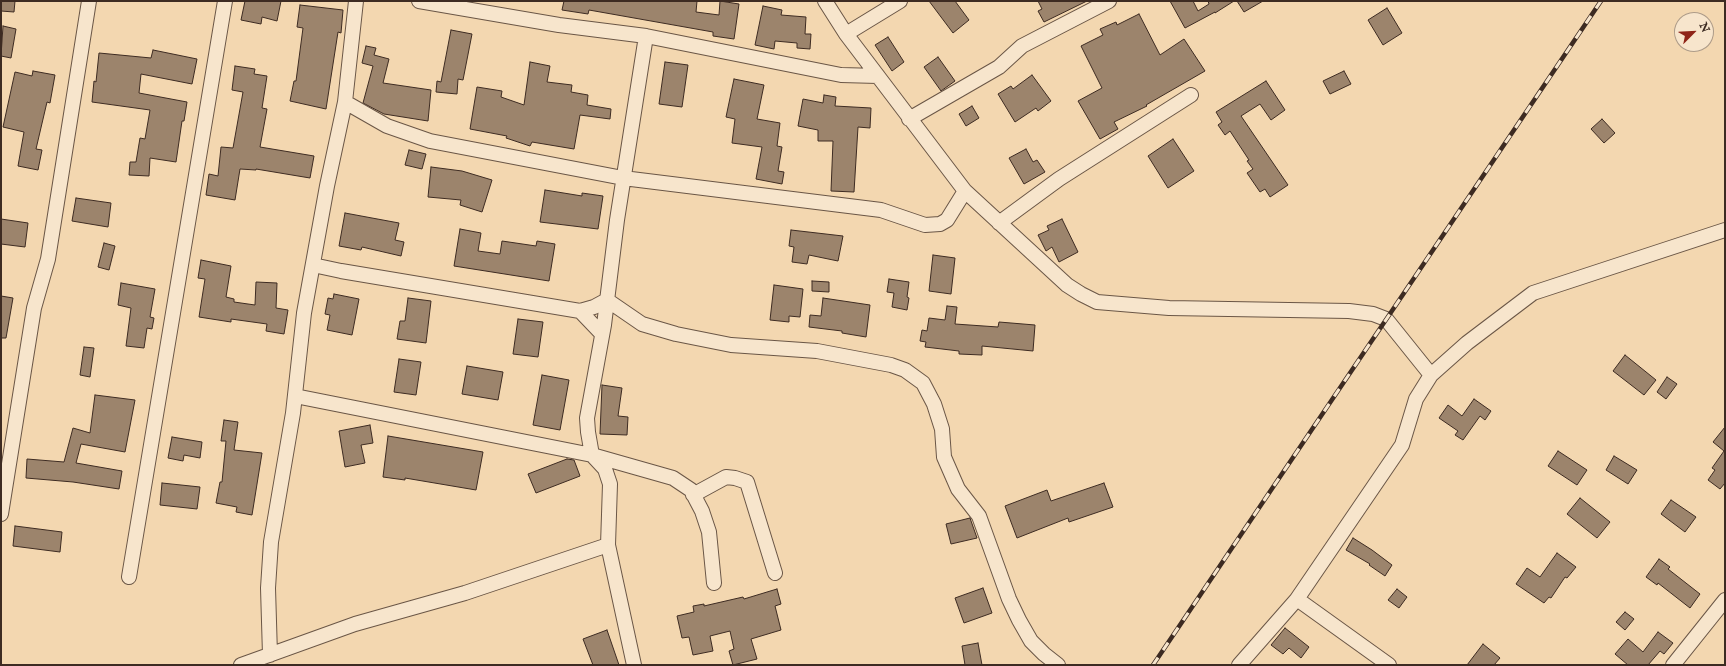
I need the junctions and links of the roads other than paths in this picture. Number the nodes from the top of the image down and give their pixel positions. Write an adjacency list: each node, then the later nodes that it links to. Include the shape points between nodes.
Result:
1 (89, 1): 26 (street, via 48,259 34,308)
2 (225, 1): 29 (street)
3 (356, 1): 12 (street)
4 (419, 1): 9 (street, via 560,25)
5 (825, 1): 8 (street)
6 (900, 1): 8 (street)
7 (1109, 1): 13 (street, via 1022,46 992,72)
8 (846, 34): 10 (street)
9 (646, 36): 10 (street, via 842,74); 14 (street)
10 (878, 76): 13 (street)
11 (1191, 95): 16 (street, via 1059,179)
12 (345, 102): 14 (street, via 387,126 430,141); 18 (street)
13 (909, 119): 15 (street)
14 (623, 178): 15 (street, via 881,210 924,225 935,226 946,220); 19 (street)
15 (965, 191): 16 (street)
16 (999, 223): 22 (street, via 1067,284 1097,302 1169,308 1349,311 1373,314 1386,319)
17 (1725, 230): 22 (street, via 1533,293 1467,343)
18 (313, 265): 20 (street); 23 (street, via 304,313)
19 (607, 300): 20 (street); 21 (street); 36 (street, via 642,324 676,334 731,346 817,351 891,365 905,370 923,383 934,404 942,429 944,457 958,489 979,516 1009,599 1031,641)
20 (580, 311): 21 (street)
21 (602, 334): 24 (street, via 587,418)
22 (1431, 375): 31 (street, via 1416,399 1402,445)
23 (295, 396): 24 (street); 33 (street, via 271,542 268,588)
24 (592, 455): 25 (street, via 673,478 691,490); 27 (street, via 605,469 610,484)
25 (693, 495): 28 (street, via 726,477 747,482); 30 (street, via 709,532)
26 (1, 514)
27 (608, 545): 33 (street, via 465,593 355,624); 35 (street)
28 (775, 573)
29 (129, 577)
30 (714, 582)
31 (1297, 599): 37 (street); 38 (street)
32 (1725, 600): 39 (street)
33 (270, 655): 34 (street)
34 (241, 665)
35 (634, 665)
36 (1058, 665)
37 (1239, 665)
38 (1389, 665)
39 (1673, 665)

